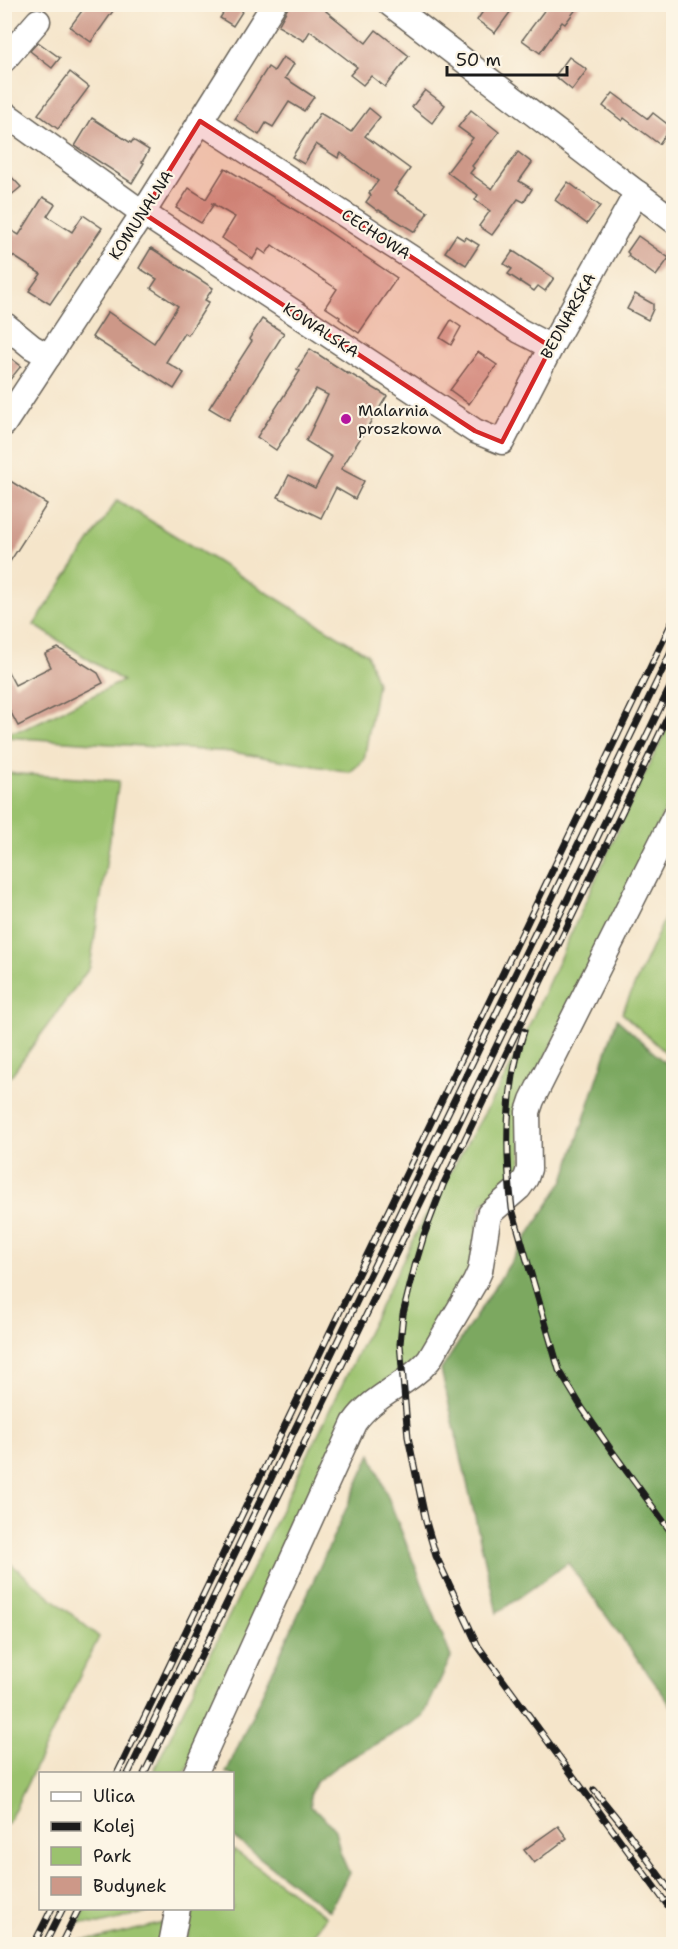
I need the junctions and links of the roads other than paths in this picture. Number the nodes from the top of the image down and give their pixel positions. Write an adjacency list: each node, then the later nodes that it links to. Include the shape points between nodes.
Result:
1 (274, 4): 6 (street, KOMUNALNA)
2 (390, 4): 7 (street)
3 (38, 21): 4 (street)
4 (4, 60)
5 (4, 113): 8 (street, KOWALSKA)
6 (200, 121): 8 (street, KOMUNALNA); 11 (street, CECHOWA, via 520,331)
7 (638, 194): 9 (street); 11 (street, BEDNARSKA)
8 (143, 213): 12 (street, KOMUNALNA); 14 (street, KOWALSKA, via 475,431)
9 (674, 220)
10 (4, 324): 12 (street)
11 (551, 347): 14 (street, BEDNARSKA)
12 (49, 356): 13 (street, KOMUNALNA)
13 (4, 424)
14 (502, 442)
15 (674, 817): 16 (street, via 532,1100 528,1112 529,1169 519,1188 489,1214 475,1282 420,1371 374,1401 354,1424)
16 (195, 1772)

